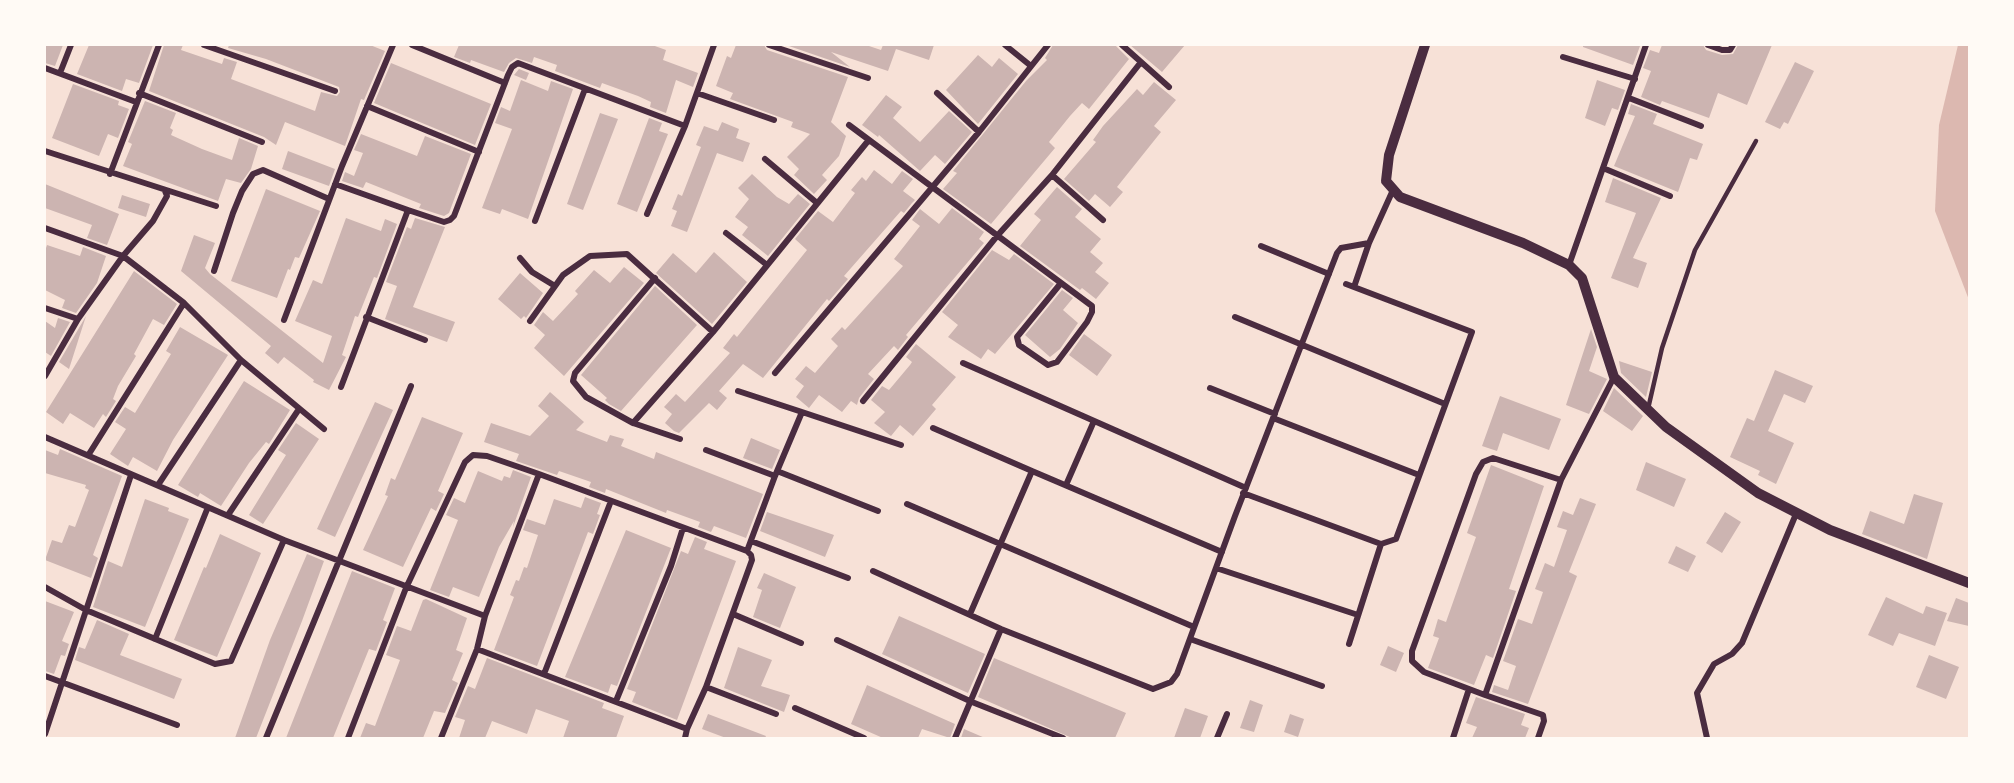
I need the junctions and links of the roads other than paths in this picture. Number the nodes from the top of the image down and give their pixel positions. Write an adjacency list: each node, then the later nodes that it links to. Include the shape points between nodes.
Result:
1 (71, 45): 20 (street)
2 (159, 45): 27 (street)
3 (204, 45): 26 (street)
4 (393, 45): 32 (street)
5 (412, 45): 23 (street)
6 (705, 45): 15 (street)
7 (770, 45): 21 (street)
8 (1005, 45): 18 (street)
9 (1048, 45): 18 (street)
10 (1122, 45): 17 (street)
11 (1425, 45): 49 (street, via 1389,155 1386,181)
12 (1646, 45): 22 (street)
13 (1708, 45): 14 (street, via 1730,50)
14 (1733, 45)
15 (714, 46): 28 (street)
16 (1563, 57): 22 (street)
17 (1141, 62): 24 (street); 46 (street)
18 (1031, 66): 37 (street)
19 (45, 68): 20 (street)
20 (60, 74): 31 (street)
21 (868, 78)
22 (1635, 80): 30 (street)
23 (505, 83): 25 (street, via 518,63); 42 (street)
24 (1169, 87)
25 (585, 89): 35 (street); 58 (street)
26 (335, 91)
27 (139, 93): 31 (street); 40 (street)
28 (697, 93): 33 (street); 35 (street)
29 (937, 93): 37 (street)
30 (1629, 98): 36 (street); 44 (street)
31 (135, 102): 45 (street)
32 (367, 106): 42 (street); 47 (street)
33 (774, 120)
34 (849, 125): 38 (street)
35 (685, 126): 56 (street)
36 (1701, 126)
37 (979, 132): 48 (street)
38 (868, 141): 48 (street); 53 (street)
39 (1756, 141): 97 (lane, via 1695,250 1662,348)
40 (262, 142)
41 (45, 151): 45 (street)
42 (479, 152): 55 (street, via 450,220 444,222)
43 (765, 159): 53 (street)
44 (1603, 168): 51 (street); 67 (street)
45 (110, 174): 50 (street)
46 (1052, 175): 57 (street); 61 (street)
47 (335, 184): 52 (street); 55 (street)
48 (931, 186): 61 (street); 87 (street)
49 (1393, 190): 62 (street); 67 (street, via 1400,197 1523,243)
50 (165, 191): 54 (street); 64 (street, via 167,196 153,221)
51 (1670, 196)
52 (329, 199): 68 (street, via 262,170 254,174 242,190); 80 (street)
53 (817, 203): 66 (street)
54 (216, 206)
55 (408, 210): 77 (street)
56 (647, 214)
57 (1103, 219)
58 (535, 221)
59 (45, 228): 64 (street)
60 (726, 233): 66 (street)
61 (998, 236): 71 (street); 94 (street)
62 (1368, 243): 69 (street, via 1341,248); 74 (street)
63 (1261, 246): 69 (street)
64 (123, 256): 75 (street); 79 (street)
65 (520, 258): 73 (street, via 532,272)
66 (767, 265): 82 (street)
67 (1569, 265): 89 (street, via 1582,278)
68 (214, 271)
69 (1329, 274): 84 (street)
70 (655, 278): 73 (street, via 627,255 590,256 563,275); 82 (street); 101 (street, via 575,373 573,381 586,396)
71 (1061, 283): 71 (street, via 1017,337 1019,345 1048,364 1057,362 1092,312 1092,306)
72 (1346, 284): 74 (street)
73 (555, 286): 81 (street)
74 (1354, 287): 95 (street, via 1472,332)
75 (184, 303): 85 (street); 108 (street)
76 (45, 308): 79 (street)
77 (366, 317): 83 (street); 91 (street)
78 (1235, 317): 84 (street)
79 (78, 319): 88 (street)
80 (284, 320)
81 (530, 321)
82 (713, 332): 101 (street)
83 (425, 340)
84 (1302, 346): 95 (street); 99 (street)
85 (241, 360): 96 (street); 115 (street)
86 (963, 363): 100 (street)
87 (775, 373)
88 (45, 376)
89 (1614, 377): 97 (street); 114 (street)
90 (411, 386): 131 (street)
91 (340, 387)
92 (1210, 388): 99 (street)
93 (738, 391): 98 (street)
94 (863, 401)
95 (1445, 404): 113 (street)
96 (299, 409): 103 (street); 123 (street)
97 (1648, 411): 122 (street, via 1710,460)
98 (802, 412): 106 (street); 111 (street)
99 (1274, 416): 113 (street); 117 (street)
100 (1094, 421): 116 (street); 117 (street)
101 (633, 423): 105 (street)
102 (933, 428): 109 (street)
103 (324, 429)
104 (45, 437): 108 (street)
105 (680, 439)
106 (901, 445)
107 (706, 450): 111 (street)
108 (89, 454): 112 (street)
109 (1032, 471): 116 (street); 127 (street)
110 (539, 474): 118 (street); 137 (street, via 473,455 465,462); 142 (street)
111 (776, 474): 121 (street); 126 (street)
112 (130, 475): 115 (street); 138 (street)
113 (1419, 475): 128 (street, via 1395,539)
114 (1561, 480): 156 (street, via 1493,458 1483,462 1476,474 1412,651 1412,661 1424,672); 157 (street)
115 (158, 485): 120 (street)
116 (1066, 485): 130 (street)
117 (1245, 491): 128 (street); 130 (street)
118 (611, 501): 124 (street); 151 (street)
119 (908, 504): 127 (street)
120 (208, 507): 123 (street); 145 (street)
121 (878, 511)
122 (1796, 514): 135 (street); 176 (street, via 1742,643 1714,664 1697,693)
123 (228, 515): 125 (street)
124 (683, 528): 129 (street); 158 (street)
125 (284, 540): 131 (street); 145 (street, via 231,661 215,663)
126 (751, 541): 129 (street); 134 (street)
127 (1001, 542): 139 (street); 143 (street)
128 (1381, 544): 141 (street)
129 (747, 551): 140 (street, via 752,560)
130 (1222, 552): 132 (street)
131 (339, 561): 137 (street); 166 (street)
132 (1216, 568): 141 (street); 143 (street)
133 (873, 572): 139 (street)
134 (848, 578)
135 (1969, 583)
136 (45, 587): 138 (street)
137 (406, 588): 142 (street); 167 (street)
138 (86, 610): 145 (street); 153 (street)
139 (970, 614): 144 (street)
140 (733, 615): 148 (street); 155 (street)
141 (1358, 615): 149 (street)
142 (485, 616): 150 (street)
143 (1194, 627): 146 (street)
144 (1000, 628): 146 (street, via 1153,689 1165,687 1178,674); 159 (street)
145 (156, 639)
146 (1190, 639): 154 (street)
147 (837, 640): 159 (street)
148 (801, 643)
149 (1349, 644)
150 (477, 649): 151 (street); 168 (street)
151 (544, 674): 158 (street)
152 (45, 676): 153 (street)
153 (62, 683): 163 (street); 165 (street)
154 (1322, 686)
155 (706, 687): 161 (street); 164 (street)
156 (1469, 689): 157 (street); 174 (street)
157 (1485, 695): 175 (street, via 1543,715)
158 (616, 701): 164 (street)
159 (972, 702): 171 (street); 172 (street)
160 (795, 708): 170 (street)
161 (776, 714)
162 (1227, 714): 173 (street)
163 (177, 725)
164 (687, 729): 169 (street)
165 (45, 734)
166 (266, 738)
167 (348, 738)
168 (441, 738)
169 (685, 738)
170 (864, 738)
171 (955, 738)
172 (1063, 738)
173 (1217, 738)
174 (1453, 738)
175 (1538, 738)
176 (1707, 738)

